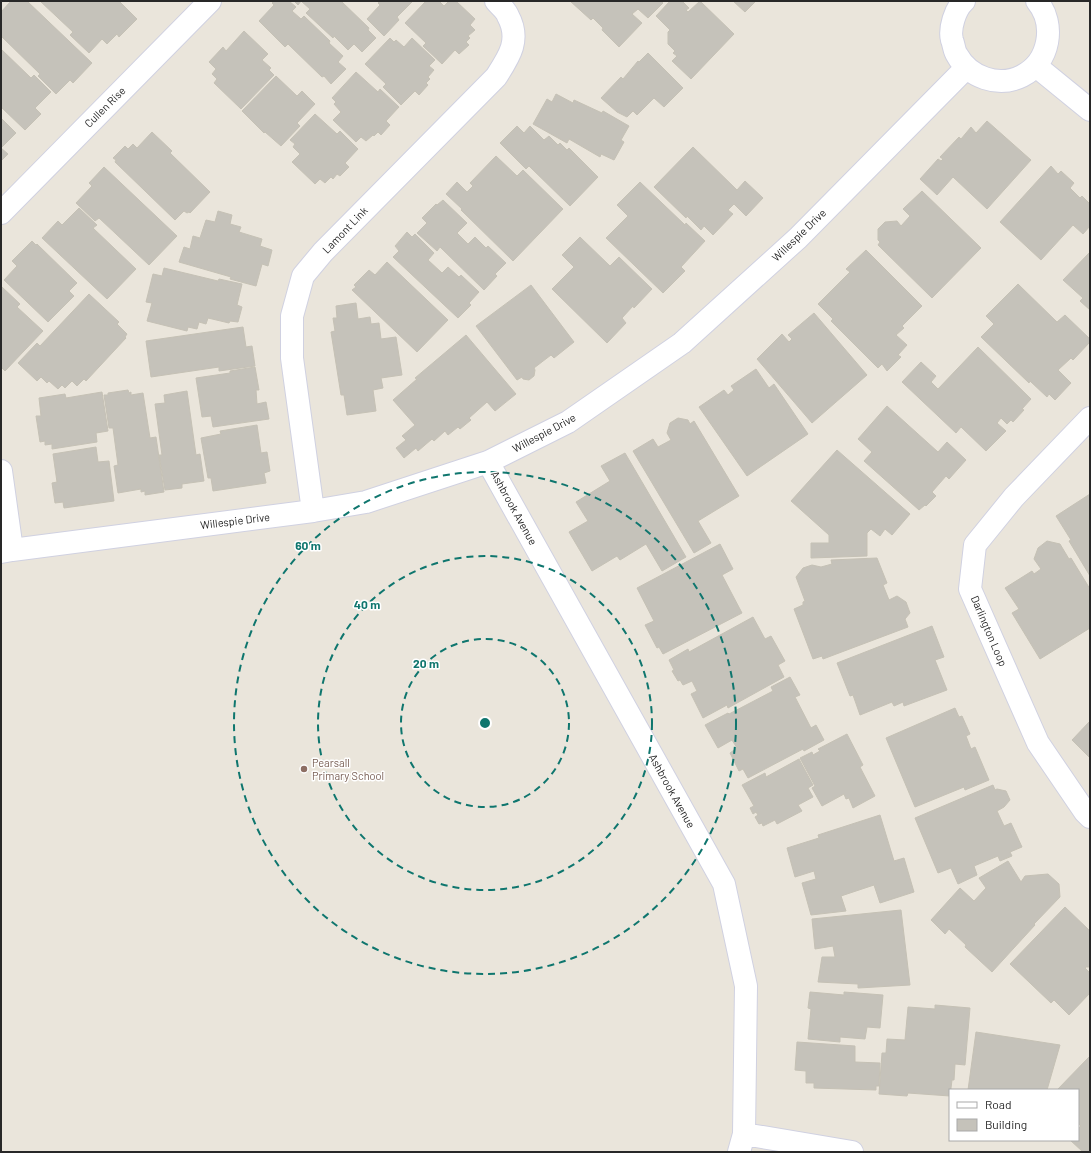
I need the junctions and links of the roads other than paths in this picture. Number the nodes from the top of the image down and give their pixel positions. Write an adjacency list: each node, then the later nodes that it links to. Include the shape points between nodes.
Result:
1 (210, 1): 8 (street, Cullen Rise)
2 (496, 1): 12 (street, Lamont Link, via 508,15 514,36 510,55 496,77 323,252 303,276 292,316 292,358)
3 (1036, 1): 5 (street, via 1048,22 1049,39)
4 (962, 2): 6 (street, via 953,21 952,38 956,54)
5 (1036, 66): 6 (street, via 1022,76 1006,81 989,80 973,74); 7 (street)
6 (966, 68): 10 (street, Willespie Drive, via 798,238 682,343 568,422)
7 (1090, 110)
8 (1, 213)
9 (1090, 418): 14 (street, Darlington Loop, via 1014,497 975,546 970,589 1038,743)
10 (488, 462): 12 (street, Willespie Drive, via 366,502); 15 (street, Ashbrook Avenue, via 724,884 746,986)
11 (1, 471): 13 (street)
12 (313, 511): 13 (street, Willespie Drive)
13 (6, 551)
14 (1090, 817)
15 (742, 1143): 16 (street)
16 (852, 1152)

